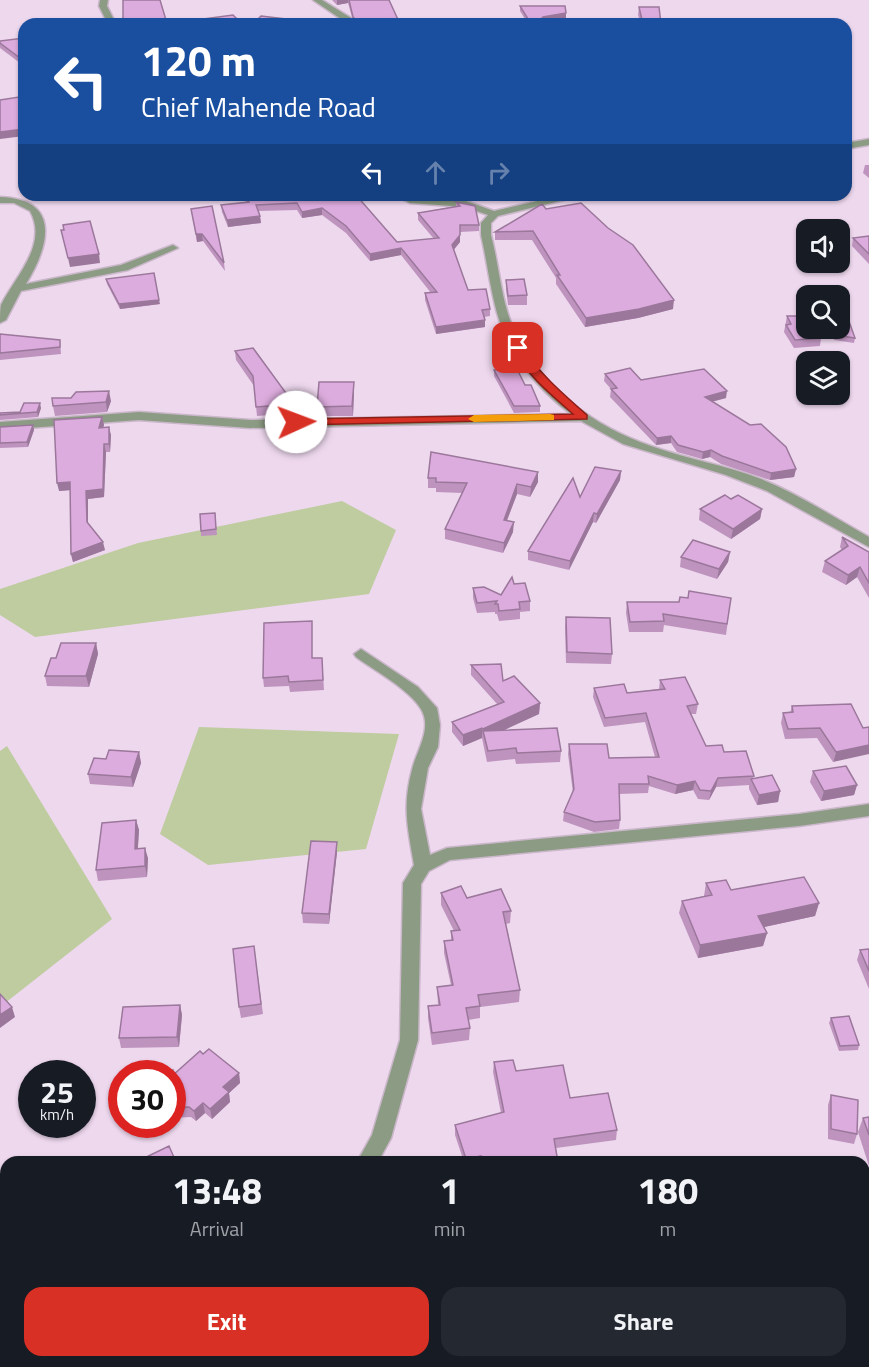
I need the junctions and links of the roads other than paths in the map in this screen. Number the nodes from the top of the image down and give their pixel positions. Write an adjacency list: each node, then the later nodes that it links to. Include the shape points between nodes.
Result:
1 (104, 0): 3 (street)
2 (317, 0): 4 (street)
3 (109, 18)
4 (346, 18)
5 (869, 142): 6 (street)
6 (852, 145)
7 (0, 200): 12 (street, via 27,203 34,208 40,224 33,262)
8 (424, 201): 10 (street, via 466,204)
9 (547, 201): 10 (street)
10 (494, 214): 14 (street, via 486,224 486,235 510,335 525,361)
11 (173, 248): 12 (street, via 124,268)
12 (16, 289): 13 (street)
13 (0, 320)
14 (583, 417): 15 (street, via 250,424 139,416); 16 (street, via 647,449 758,482)
15 (0, 426)
16 (869, 543)
17 (361, 654): 19 (street, via 429,708 430,747 420,768 413,809)
18 (869, 810): 19 (street, via 447,854)
19 (423, 866): 20 (street, via 412,883 409,1040 381,1138)
20 (370, 1156)

